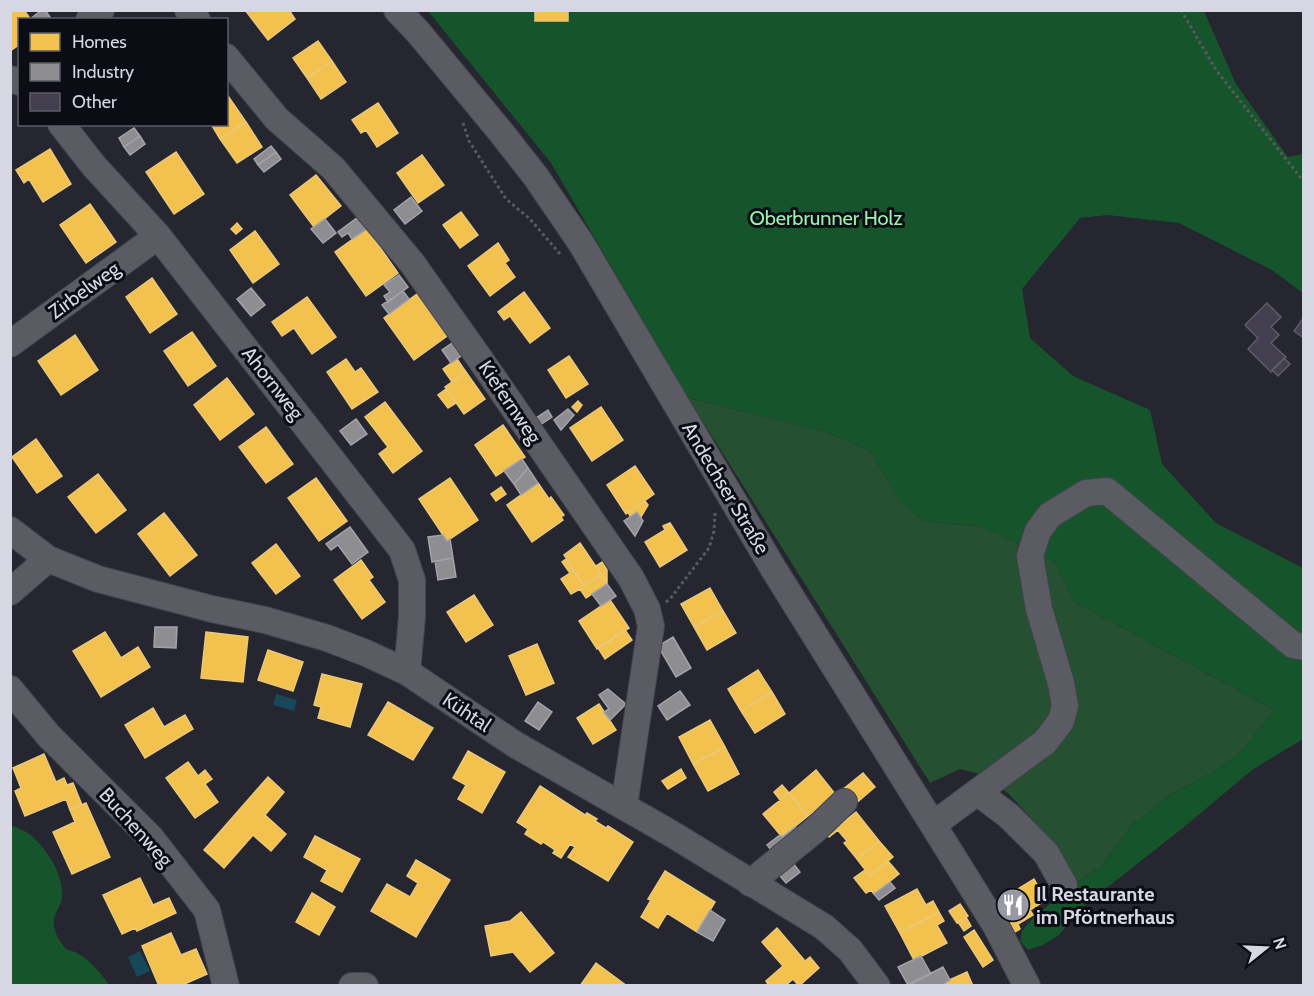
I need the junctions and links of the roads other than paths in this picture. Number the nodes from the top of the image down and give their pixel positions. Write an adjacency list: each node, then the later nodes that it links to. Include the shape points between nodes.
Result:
1 (397, 10): 15 (street, Andechser Straße, via 500,131 581,243 773,568)
2 (228, 59): 14 (street, Kiefernweg, via 277,119 333,168 412,263 630,578 647,609 651,626)
3 (63, 126): 4 (street, Ahornweg)
4 (158, 236): 5 (street, Zirbelweg); 10 (street, Ahornweg, via 402,550 412,580)
5 (10, 344)
6 (10, 530): 7 (street, Kühtal)
7 (48, 560): 8 (street); 10 (street, Kühtal, via 107,582 327,638)
8 (10, 592)
9 (1304, 647): 12 (street, via 1293,645 1107,491 1086,493 1050,515 1038,531 1030,556 1039,609 1061,683 1065,706 1061,721 1045,742)
10 (407, 672): 14 (street, Kühtal, via 516,745)
11 (10, 689): 18 (street, Buchenweg, via 48,735 151,838 207,910)
12 (977, 792): 15 (street); 17 (street, via 1009,816 1046,853)
13 (844, 802): 16 (street)
14 (624, 806): 16 (street, Kühtal)
15 (934, 824): 22 (street, Andechser Straße)
16 (750, 883): 21 (street, Kühtal, via 824,927 850,950)
17 (1064, 885)
18 (226, 986)
19 (352, 986): 20 (street)
20 (365, 986)
21 (877, 986)
22 (1027, 986)

